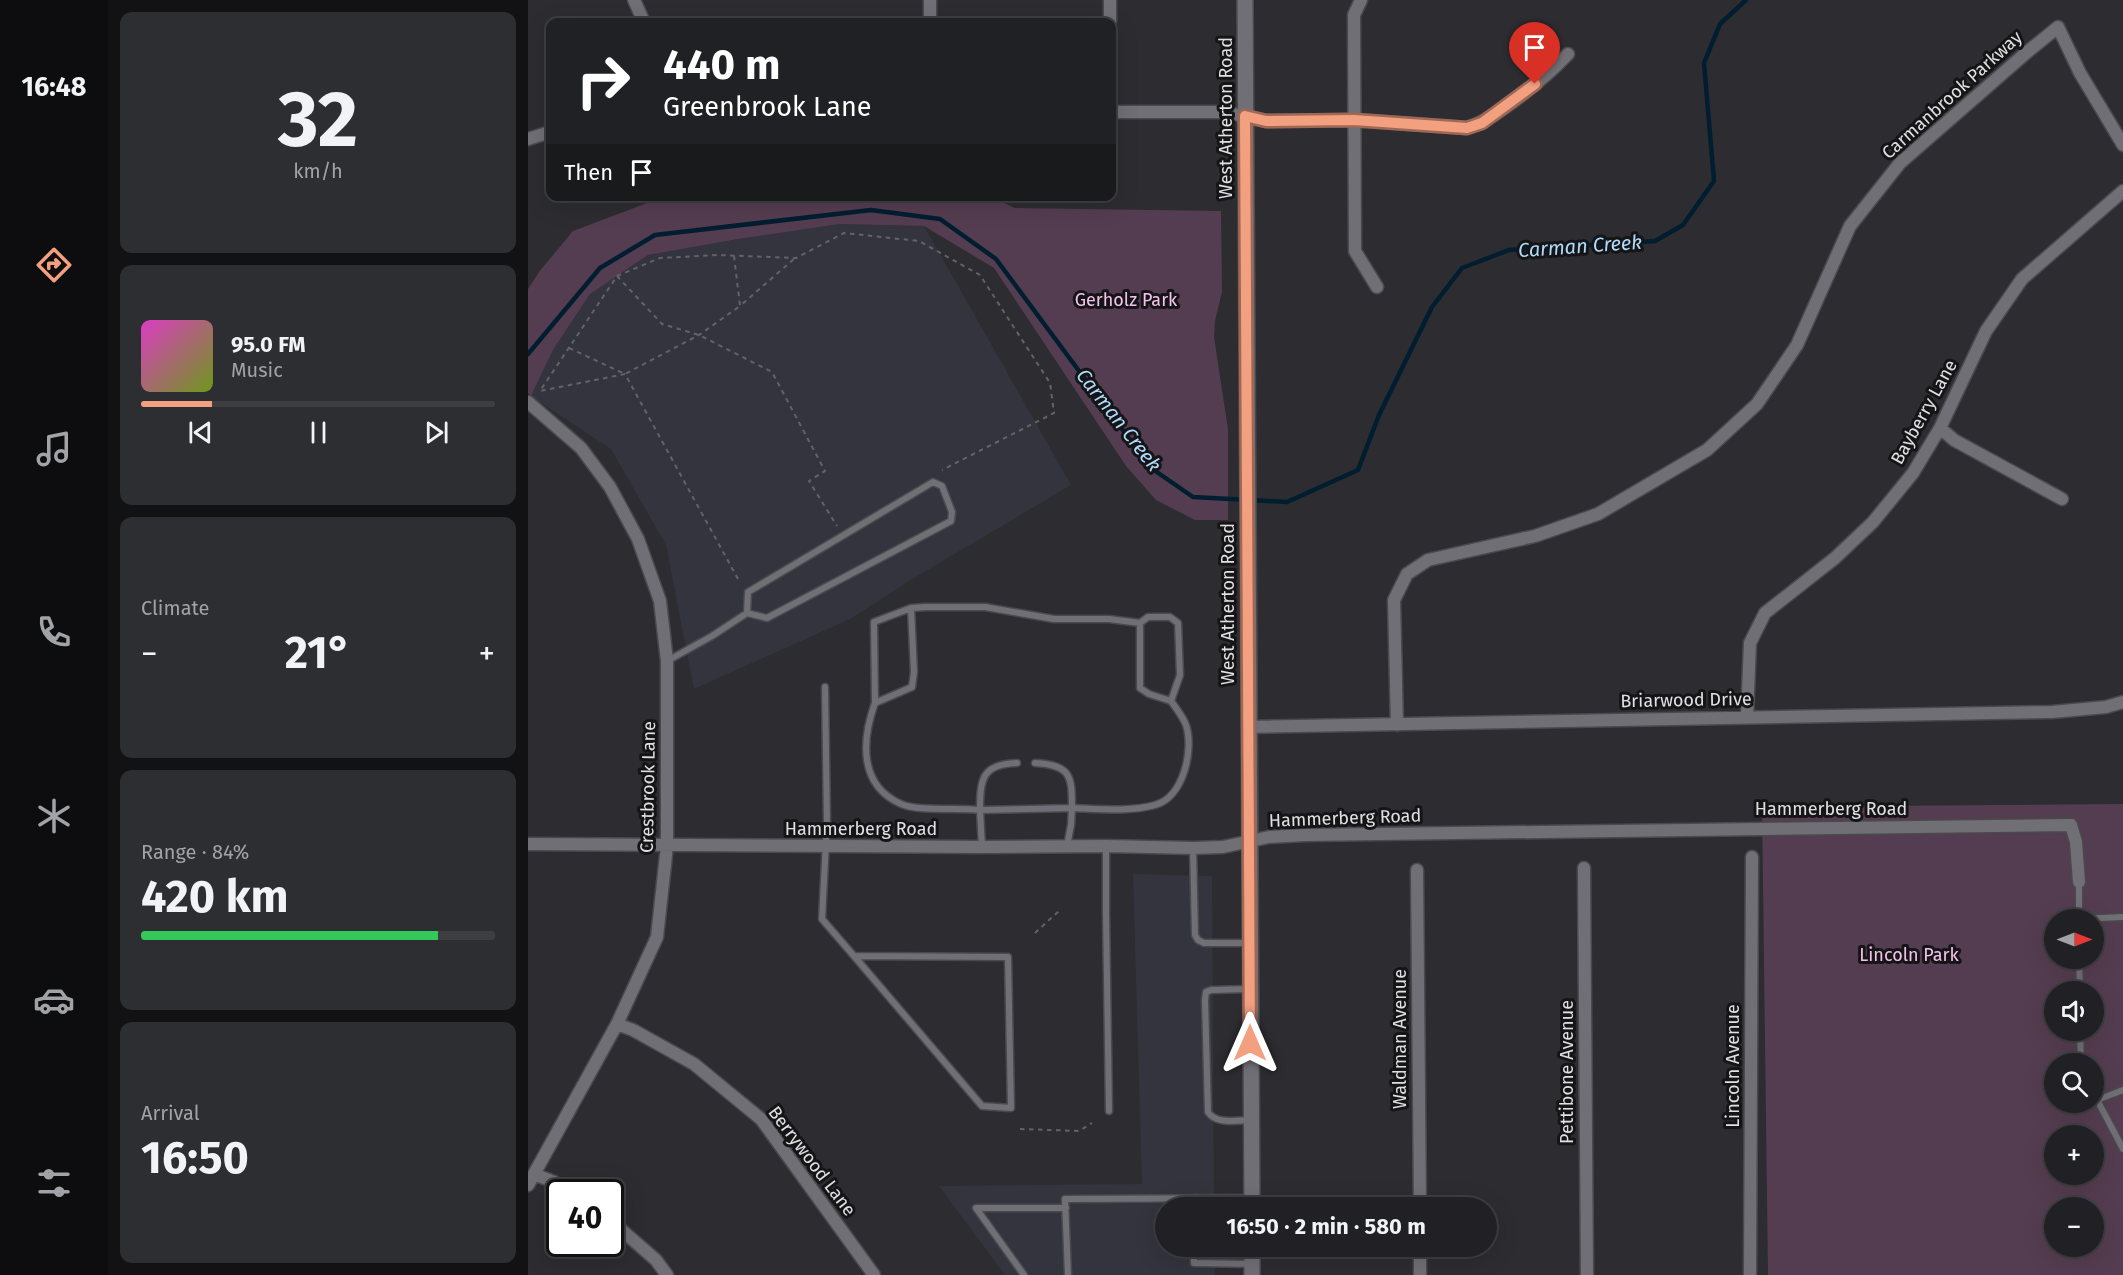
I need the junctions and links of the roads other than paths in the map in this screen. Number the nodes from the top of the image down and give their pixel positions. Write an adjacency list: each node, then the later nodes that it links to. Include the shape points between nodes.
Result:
1 (634, 0): 6 (street)
2 (930, 0): 7 (street)
3 (1110, 0): 8 (street)
4 (1245, 0): 11 (street, West Atherton Road)
5 (1361, 0): 12 (street, via 1354,15)
6 (642, 18)
7 (930, 18)
8 (1110, 18)
9 (1568, 54): 12 (street, via 1482,123 1467,128)
10 (1116, 112): 11 (street, via 1225,112)
11 (1245, 116): 12 (street, via 1266,121); 31 (street, West Atherton Road)
12 (1354, 120): 17 (street, via 1355,251)
13 (546, 133): 14 (street)
14 (528, 139)
15 (2123, 145): 30 (street, Carmanbrook Parkway, via 2058,27 1899,163 1850,226 1797,345 1757,404 1707,450 1598,514 1535,536 1428,560 1407,574 1394,600)
16 (2123, 190): 19 (street, Bayberry Lane, via 2022,279 1986,331)
17 (1377, 287)
18 (528, 402): 24 (street, Crestbrook Lane, via 581,448 627,518 660,601)
19 (1940, 428): 20 (street, via 1954,440); 29 (street, Bayberry Lane, via 1913,473 1873,522 1835,558 1765,613 1750,643)
20 (2062, 499)
21 (911, 608): 23 (lane, via 985,607 1054,618); 28 (lane, via 912,687); 28 (lane, via 874,622)
22 (747, 613): 22 (lane, via 748,592 933,482 942,486 952,512 951,522 767,618); 24 (lane)
23 (1140, 624): 26 (lane, via 1140,688); 26 (lane, via 1148,617 1170,618 1178,623 1180,675)
24 (667, 661): 38 (street, Crestbrook Lane)
25 (825, 687): 41 (lane)
26 (1171, 701): 34 (lane, via 1186,725 1189,748 1187,766 1169,796 1158,804 1140,807)
27 (2123, 702): 29 (street, Briarwood Drive, via 2106,708 2052,712)
28 (875, 703): 35 (lane, via 865,758 886,794 902,804 917,807)
29 (1747, 717): 30 (street, Briarwood Drive)
30 (1397, 725): 31 (street, Briarwood Drive)
31 (1248, 727): 36 (street, West Atherton Road)
32 (1017, 763): 35 (lane, via 1000,763 991,769 980,787)
33 (1035, 763): 34 (lane, via 1064,770 1072,783)
34 (1072, 808): 35 (lane); 39 (lane)
35 (980, 810): 42 (lane)
36 (1248, 842): 43 (street, Hammerberg Road); 47 (street, Hammerberg Road, via 1305,835 2071,825); 51 (street, West Atherton Road)
37 (528, 844): 38 (street, Hammerberg Road)
38 (667, 846): 41 (street, Hammerberg Road); 54 (street, Crestbrook Lane, via 657,937)
39 (1067, 846): 40 (street, Hammerberg Road); 42 (street, Hammerberg Road)
40 (1107, 846): 43 (street, Hammerberg Road); 58 (lane)
41 (827, 847): 42 (street, Hammerberg Road); 52 (lane, via 822,919)
42 (982, 847)
43 (1193, 848): 51 (lane, via 1195,935 1204,943)
44 (1752, 857): 78 (street, Lincoln Avenue)
45 (1584, 868): 77 (street, Pettibone Avenue)
46 (1417, 870): 65 (street, Waldman Avenue)
47 (2079, 882): 48 (lane)
48 (2079, 909)
49 (2123, 917): 50 (lane)
50 (2104, 918)
51 (1249, 943): 53 (street, West Atherton Road)
52 (854, 956): 52 (lane, via 982,1106 1011,1108 1008,957)
53 (1250, 989): 59 (street, West Atherton Road); 59 (lane, via 1211,990 1204,1000 1208,1112 1217,1120)
54 (617, 1024): 62 (street, Crestbrook Lane); 73 (street, Berrywood Lane, via 694,1064 761,1119)
55 (2123, 1090): 56 (lane)
56 (2104, 1095)
57 (2104, 1110): 60 (lane)
58 (1109, 1111)
59 (1251, 1120): 64 (street, West Atherton Road)
60 (2120, 1135): 61 (lane)
61 (2123, 1149)
62 (531, 1180): 63 (street)
63 (546, 1181)
64 (1252, 1197)
65 (1420, 1197)
66 (1155, 1198): 67 (lane, via 1065,1199)
67 (1066, 1208): 74 (lane, via 976,1208); 75 (lane)
68 (624, 1232): 72 (street)
69 (1194, 1257): 71 (lane, via 1194,1263)
70 (1420, 1257): 76 (street)
71 (1252, 1269)
72 (667, 1275)
73 (874, 1275)
74 (1024, 1275)
75 (1068, 1275)
76 (1420, 1275)
77 (1587, 1275)
78 (1750, 1275)

